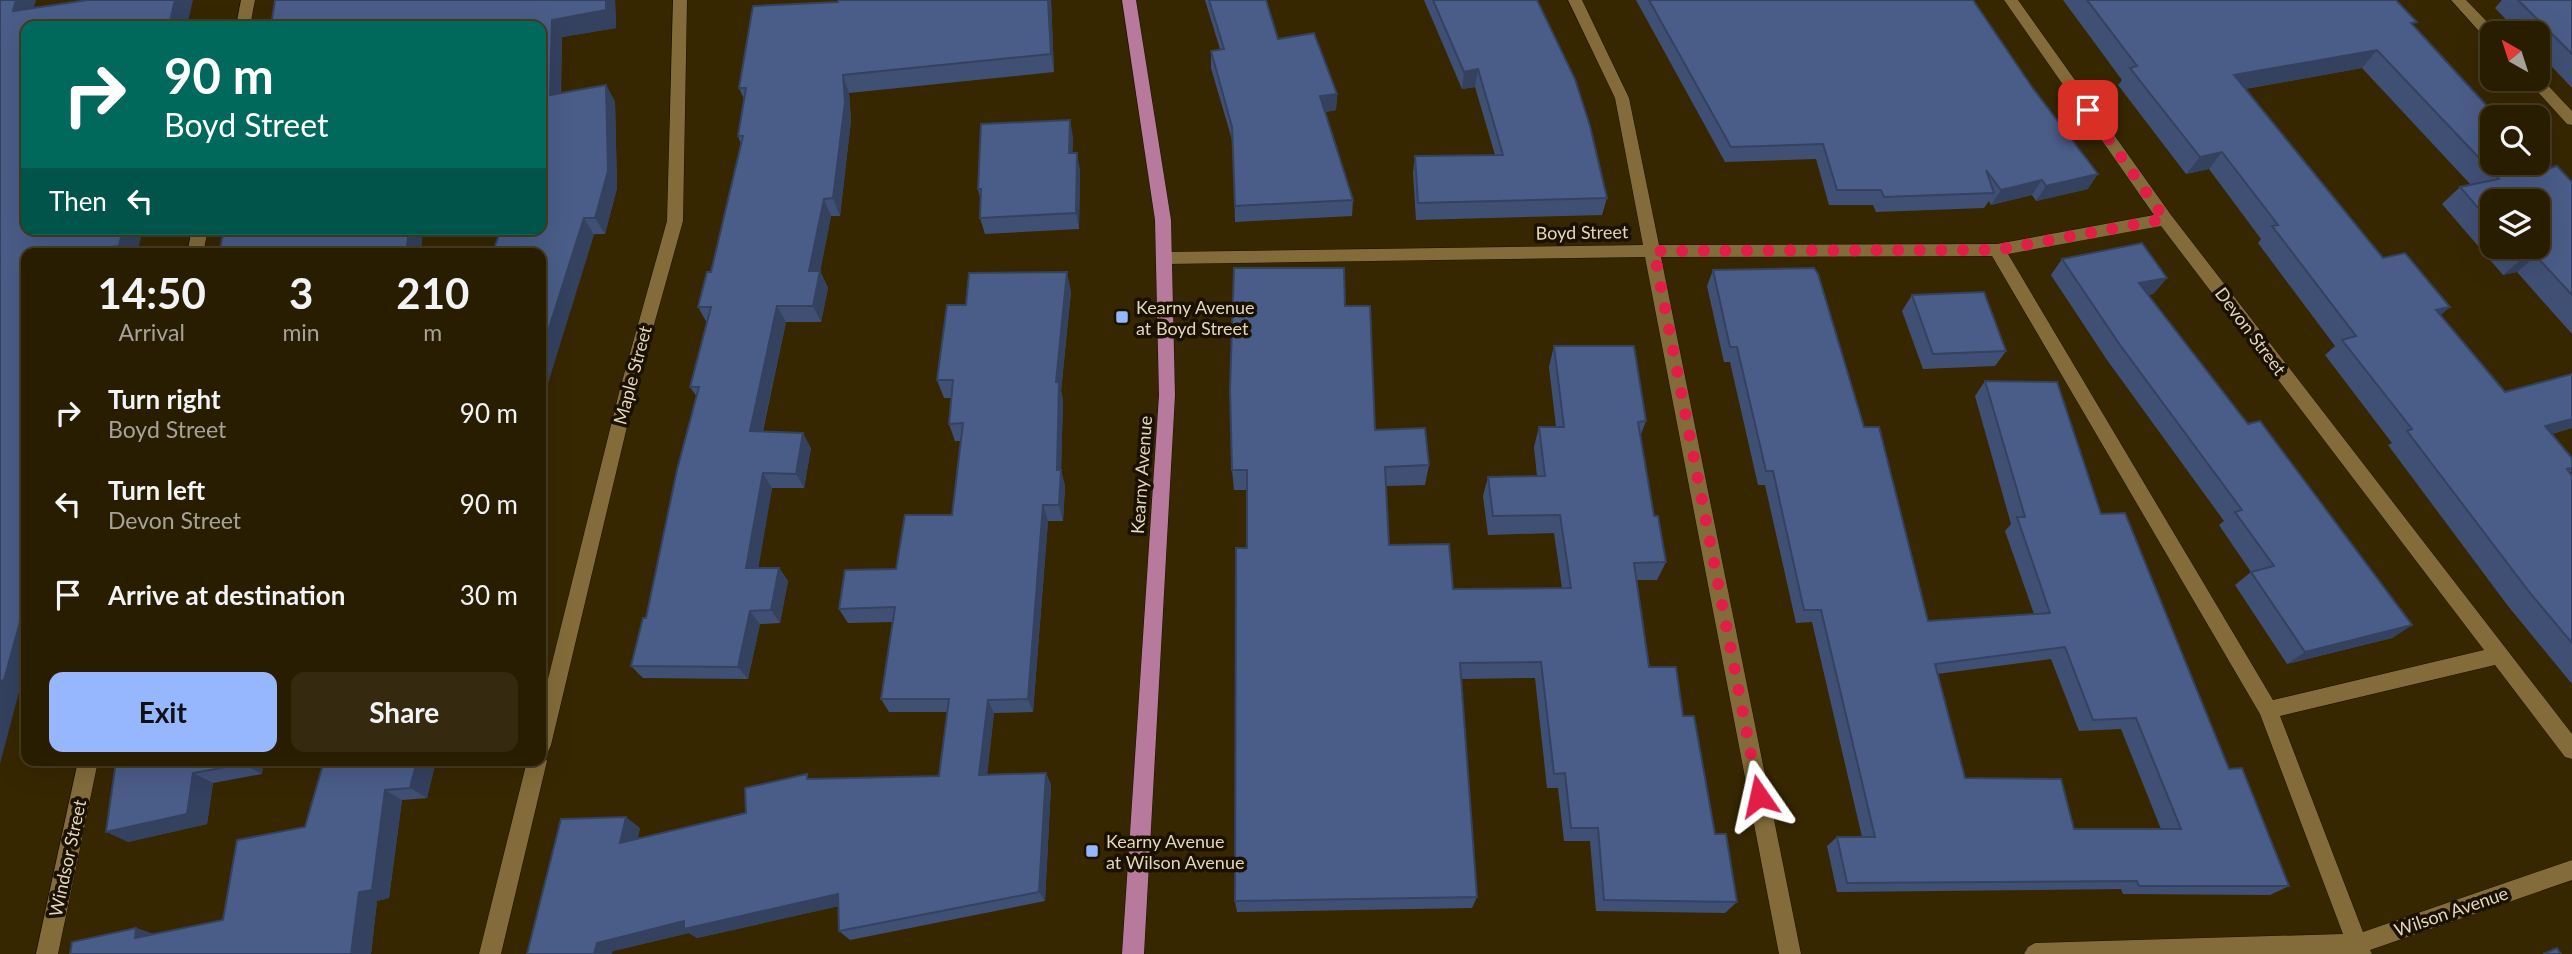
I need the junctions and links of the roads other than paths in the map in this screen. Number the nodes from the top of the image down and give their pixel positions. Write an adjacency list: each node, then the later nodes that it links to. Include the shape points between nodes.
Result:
1 (248, 0): 7 (street)
2 (680, 0): 17 (street, Maple Street, via 676,220 628,389)
3 (1129, 0): 14 (main road, Kearny Avenue, via 1163,220)
4 (1575, 0): 13 (street, via 1622,98)
5 (2011, 0): 11 (street, Devon Street)
6 (2458, 0): 8 (street)
7 (244, 21)
8 (2480, 23)
9 (2544, 91): 10 (street)
10 (2572, 120)
11 (2165, 219): 12 (street, Boyd Street); 15 (street, Devon Street)
12 (1997, 250): 13 (street, Boyd Street); 16 (street)
13 (1654, 251): 14 (street, Boyd Street); 26 (street)
14 (1164, 258): 25 (main road, Kearny Avenue, via 1167,395)
15 (2499, 655): 16 (street); 18 (street, Devon Street)
16 (2268, 710): 22 (street)
17 (546, 725)
18 (2572, 750)
19 (87, 766): 23 (street, Windsor Street)
20 (536, 766): 24 (street)
21 (2572, 870): 22 (street, Wilson Avenue)
22 (2359, 949): 27 (street, Wilson Avenue)
23 (47, 954)
24 (490, 954)
25 (1133, 954)
26 (1790, 954)
27 (2035, 954)

